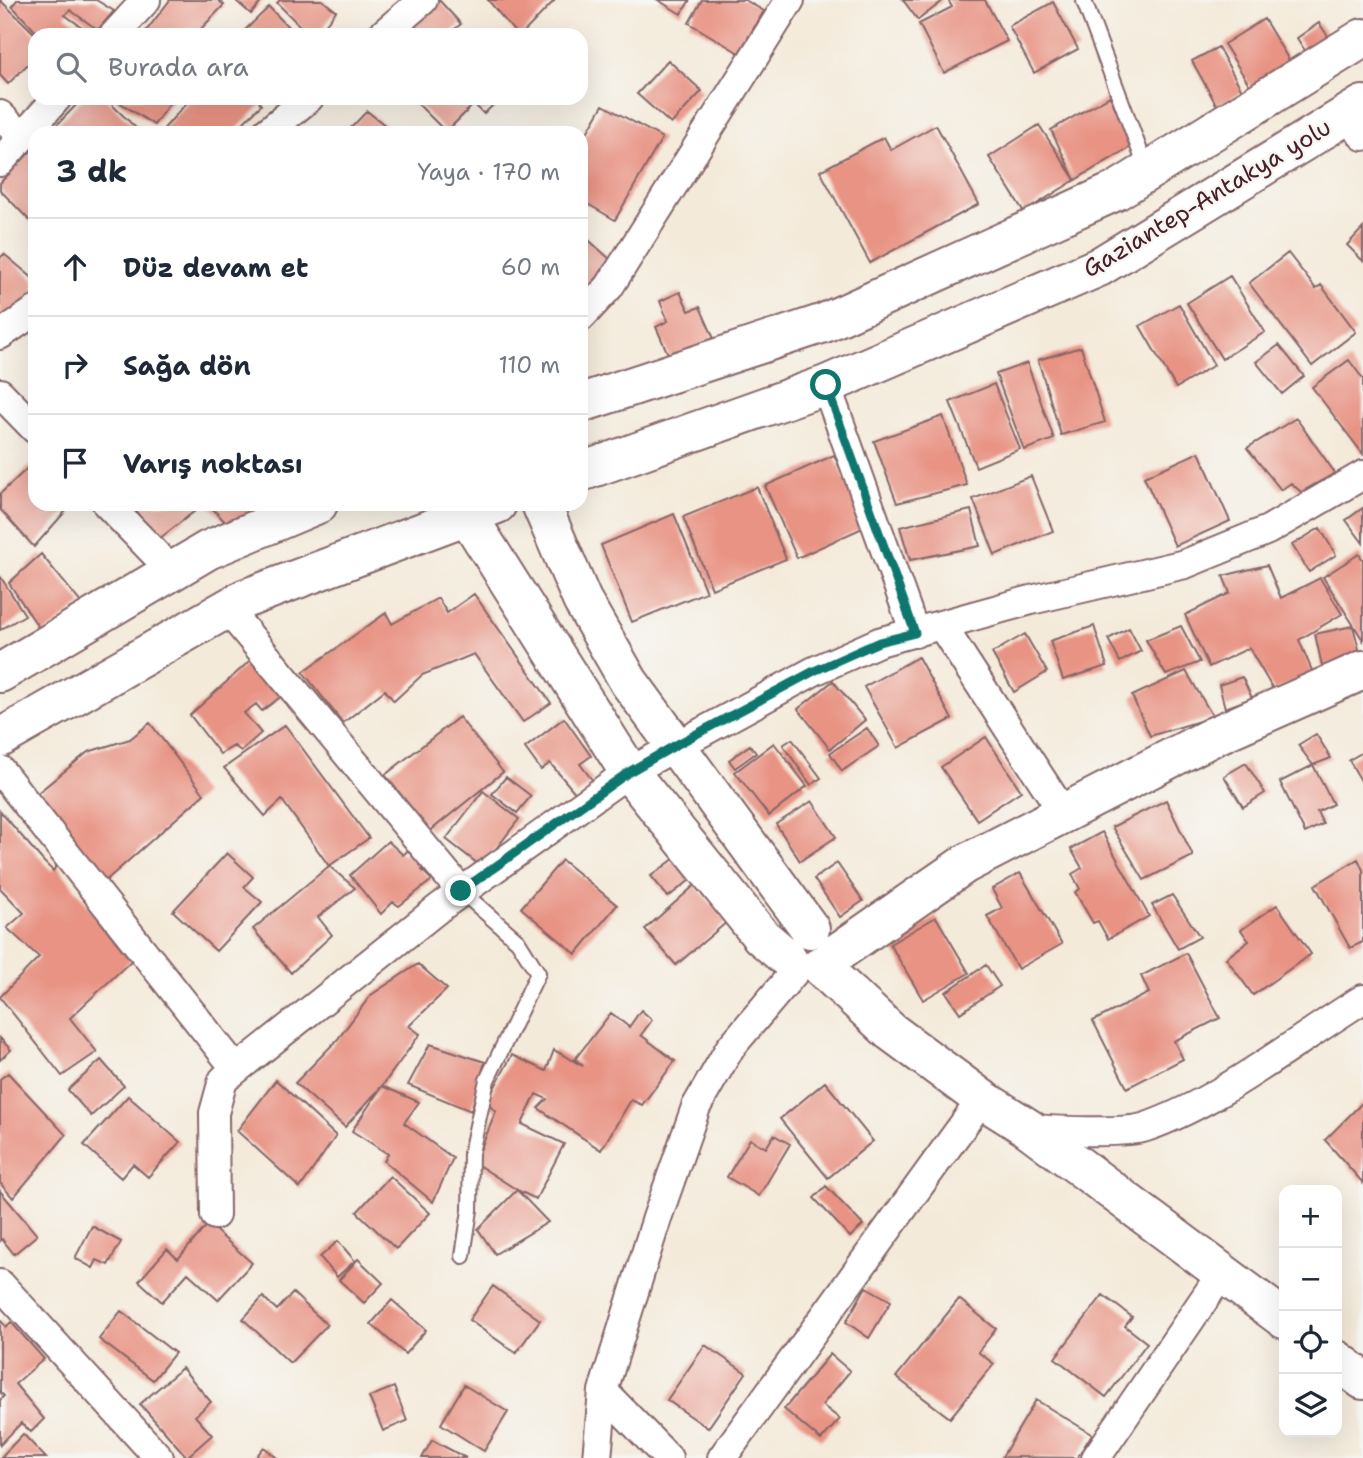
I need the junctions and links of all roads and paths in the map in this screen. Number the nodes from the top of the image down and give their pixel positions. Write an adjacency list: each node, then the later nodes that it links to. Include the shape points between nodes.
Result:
1 (146, 0): 5 (street)
2 (423, 0): 6 (street)
3 (790, 0): 18 (street, via 609,286)
4 (1084, 1): 17 (lane)
5 (120, 28)
6 (390, 28)
7 (1363, 38): 17 (main road)
8 (51, 105): 12 (street)
9 (300, 105): 13 (street)
10 (0, 115): 15 (street)
11 (1357, 119): 21 (main road, Gaziantep-Antakya yolu, via 1099,267)
12 (32, 126)
13 (275, 126)
14 (28, 130): 15 (street)
15 (22, 137): 16 (street)
16 (0, 162)
17 (1148, 171): 23 (main road, via 1116,191 824,323)
18 (588, 309)
19 (28, 316): 20 (street)
20 (0, 335)
21 (826, 385): 25 (main road, Gaziantep-Antakya yolu); 35 (street)
22 (0, 393): 24 (street)
23 (588, 401)
24 (28, 422)
25 (588, 470)
26 (1363, 475): 34 (street, via 1268,530 1185,565 1031,600)
27 (114, 511): 32 (street)
28 (301, 511): 32 (main road, via 208,550)
29 (468, 511): 33 (main road, via 244,598)
30 (478, 511): 41 (main road)
31 (544, 511): 39 (main road, via 582,600 629,682)
32 (172, 571): 37 (main road)
33 (227, 609): 38 (main road); 43 (street)
34 (942, 626): 35 (street); 42 (street)
35 (915, 633): 39 (street, via 879,642 814,671)
36 (1363, 670): 42 (main road, via 1214,736)
37 (0, 673)
38 (0, 738)
39 (676, 745): 41 (street); 44 (main road)
40 (0, 770): 46 (street)
41 (629, 772): 43 (street); 44 (main road, via 761,936)
42 (1064, 814): 44 (main road, via 965,864)
43 (461, 891): 46 (street); 50 (lane, via 518,941 538,973 487,1080 471,1153)
44 (810, 956): 47 (main road, via 890,1031); 56 (street, via 730,1048 696,1107)
45 (1363, 999): 48 (street, via 1209,1097 1144,1128)
46 (236, 1069): 49 (street, via 223,1080 214,1113)
47 (982, 1099): 48 (main road); 61 (street)
48 (1028, 1128): 51 (main road)
49 (215, 1216)
50 (463, 1256)
51 (1222, 1273): 53 (main road); 62 (street)
52 (0, 1284): 58 (street)
53 (1279, 1315)
54 (1342, 1364): 55 (main road)
55 (1363, 1380)
56 (603, 1391): 57 (street); 60 (street)
57 (599, 1446): 59 (street)
58 (159, 1458)
59 (579, 1458)
60 (668, 1458)
61 (722, 1458)
62 (1096, 1458)

